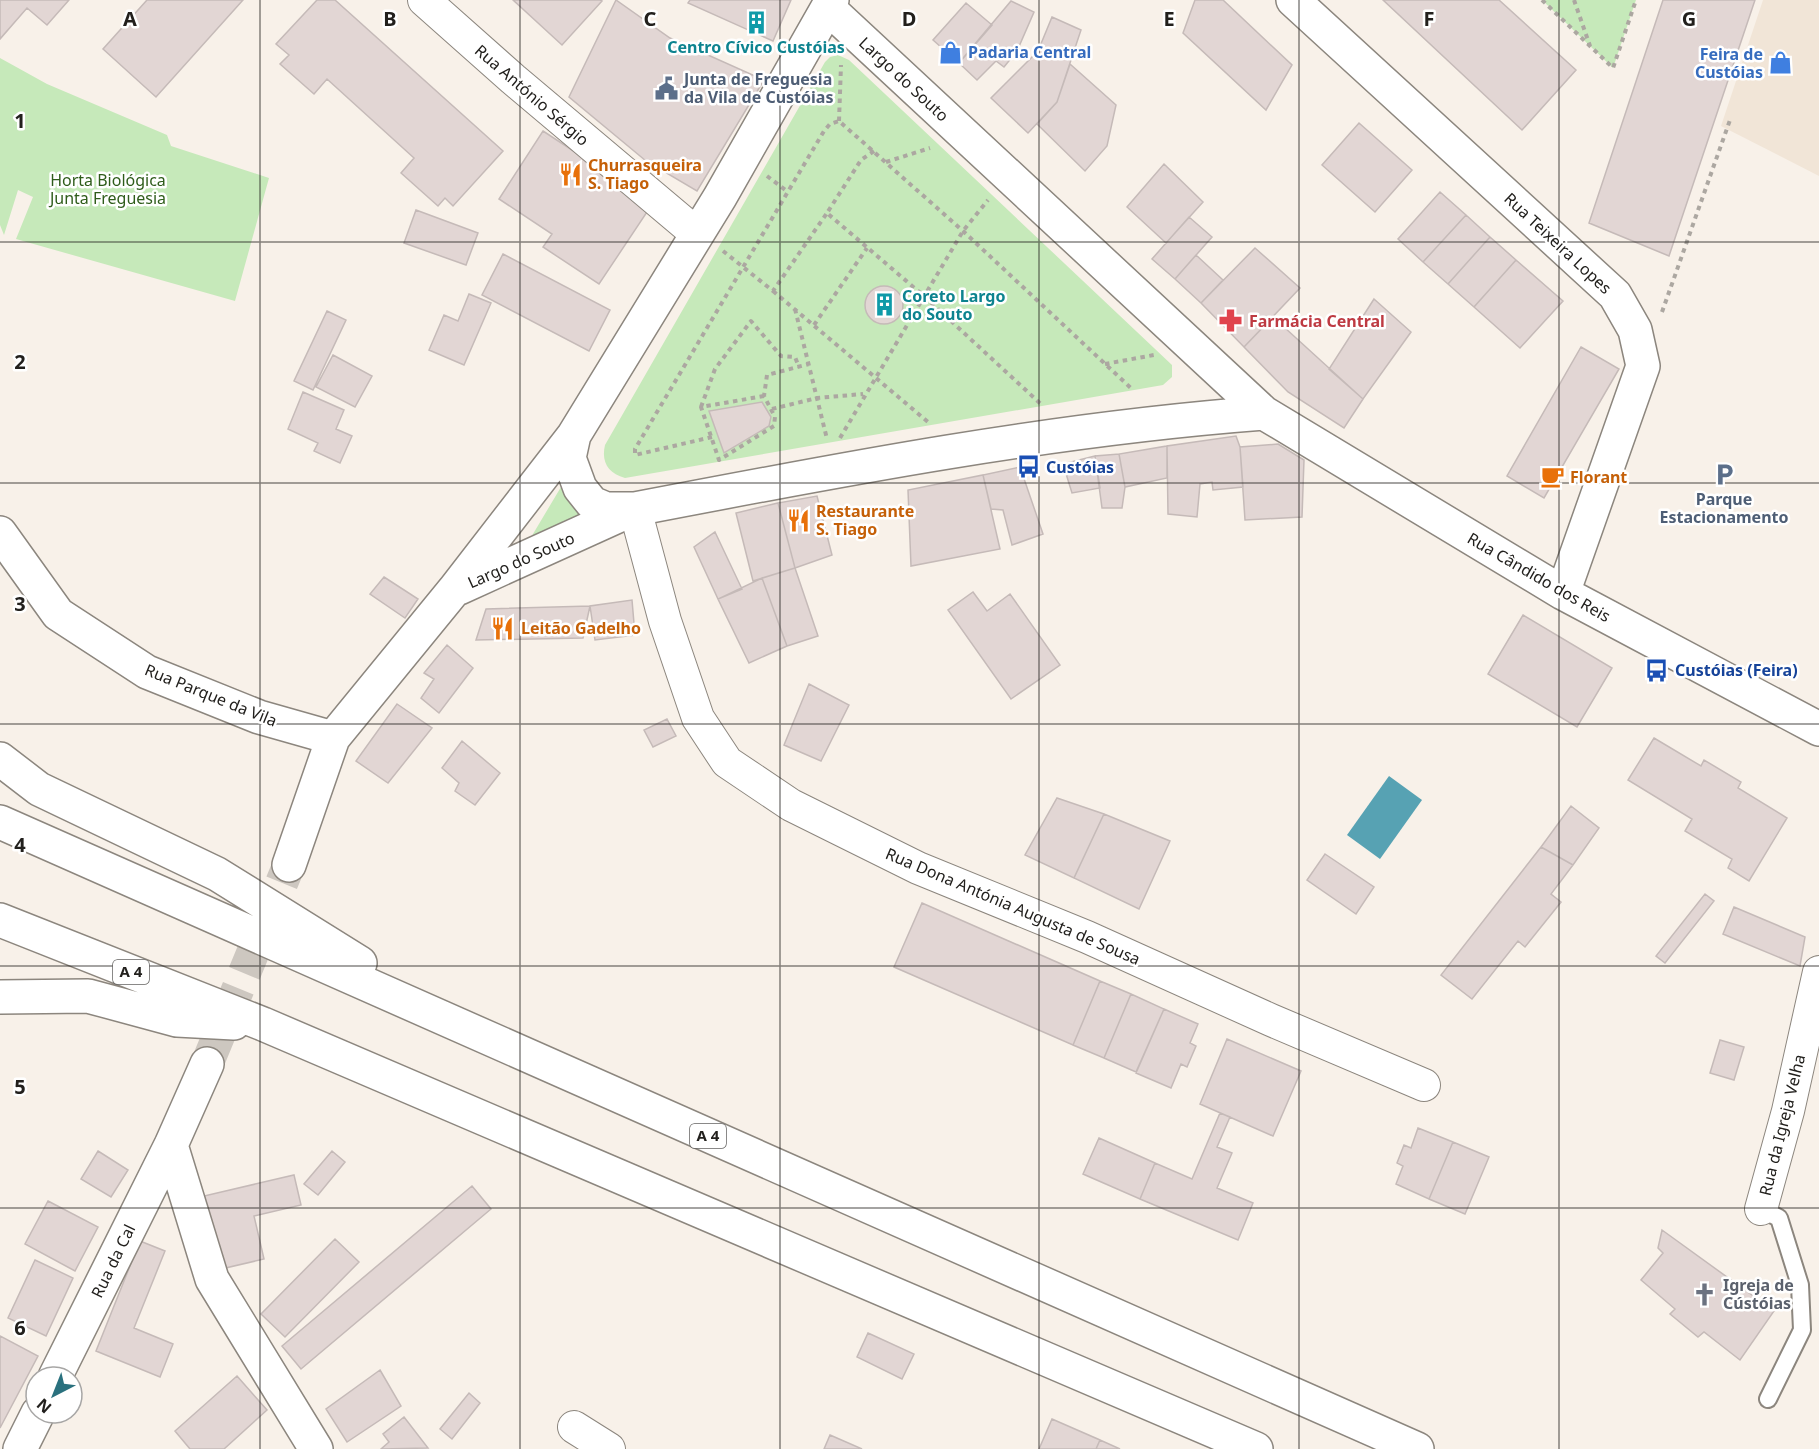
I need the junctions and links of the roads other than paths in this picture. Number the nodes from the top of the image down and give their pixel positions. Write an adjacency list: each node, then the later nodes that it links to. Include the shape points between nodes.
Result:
1 (1293, 0): 12 (main road, Rua Teixeira Lopes, via 1615,295 1635,330 1643,366)
2 (433, 3): 4 (street, Rua António Sérgio, via 513,79)
3 (830, 4): 4 (main road, Largo do Souto); 5 (main road, Largo do Souto)
4 (708, 241): 8 (main road, Largo do Souto)
5 (1213, 364): 6 (main road, Largo do Souto); 7 (main road, via 1217,376 1216,402)
6 (1264, 413): 7 (main road, Largo do Souto); 12 (main road, Rua Cândido dos Reis)
7 (1201, 418): 9 (main road, Largo do Souto, via 885,461)
8 (574, 435): 9 (main road, Largo do Souto, via 569,458 580,488 592,503 606,509); 11 (main road, Largo do Souto)
9 (635, 509): 11 (main road, Largo do Souto); 24 (street, Rua Dona Antónia Augusta de Sousa, via 665,621 698,718 727,762 791,805 918,868 1087,937)
10 (0, 533): 14 (main road, Rua Parque da Vila, via 58,614 147,672 259,717)
11 (454, 590): 14 (main road)
12 (1563, 593): 13 (main road, Rua Cândido dos Reis)
13 (1819, 729)
14 (333, 738): 17 (main road)
15 (0, 759): 22 (main road, via 39,789 217,874)
16 (0, 822): 22 (main road, A 4)
17 (289, 865)
18 (0, 920): 21 (main road, A 4)
19 (1819, 972): 26 (street, Rua da Igreja Velha)
20 (0, 997): 21 (main road, via 88,996 177,1020)
21 (262, 1024): 34 (main road, A 4)
22 (471, 1031): 35 (main road, A 4)
23 (207, 1064): 25 (main road, Rua da Cal)
24 (1424, 1085)
25 (171, 1145): 27 (main road, Rua da Cal); 32 (main road, via 212,1279)
26 (1761, 1209): 28 (lane, via 1779,1218 1800,1285 1802,1330)
27 (62, 1365)
28 (1768, 1399)
29 (32, 1425): 31 (main road)
30 (574, 1427): 33 (street)
31 (20, 1449)
32 (316, 1449)
33 (609, 1449)
34 (1256, 1449)
35 (1417, 1449)

